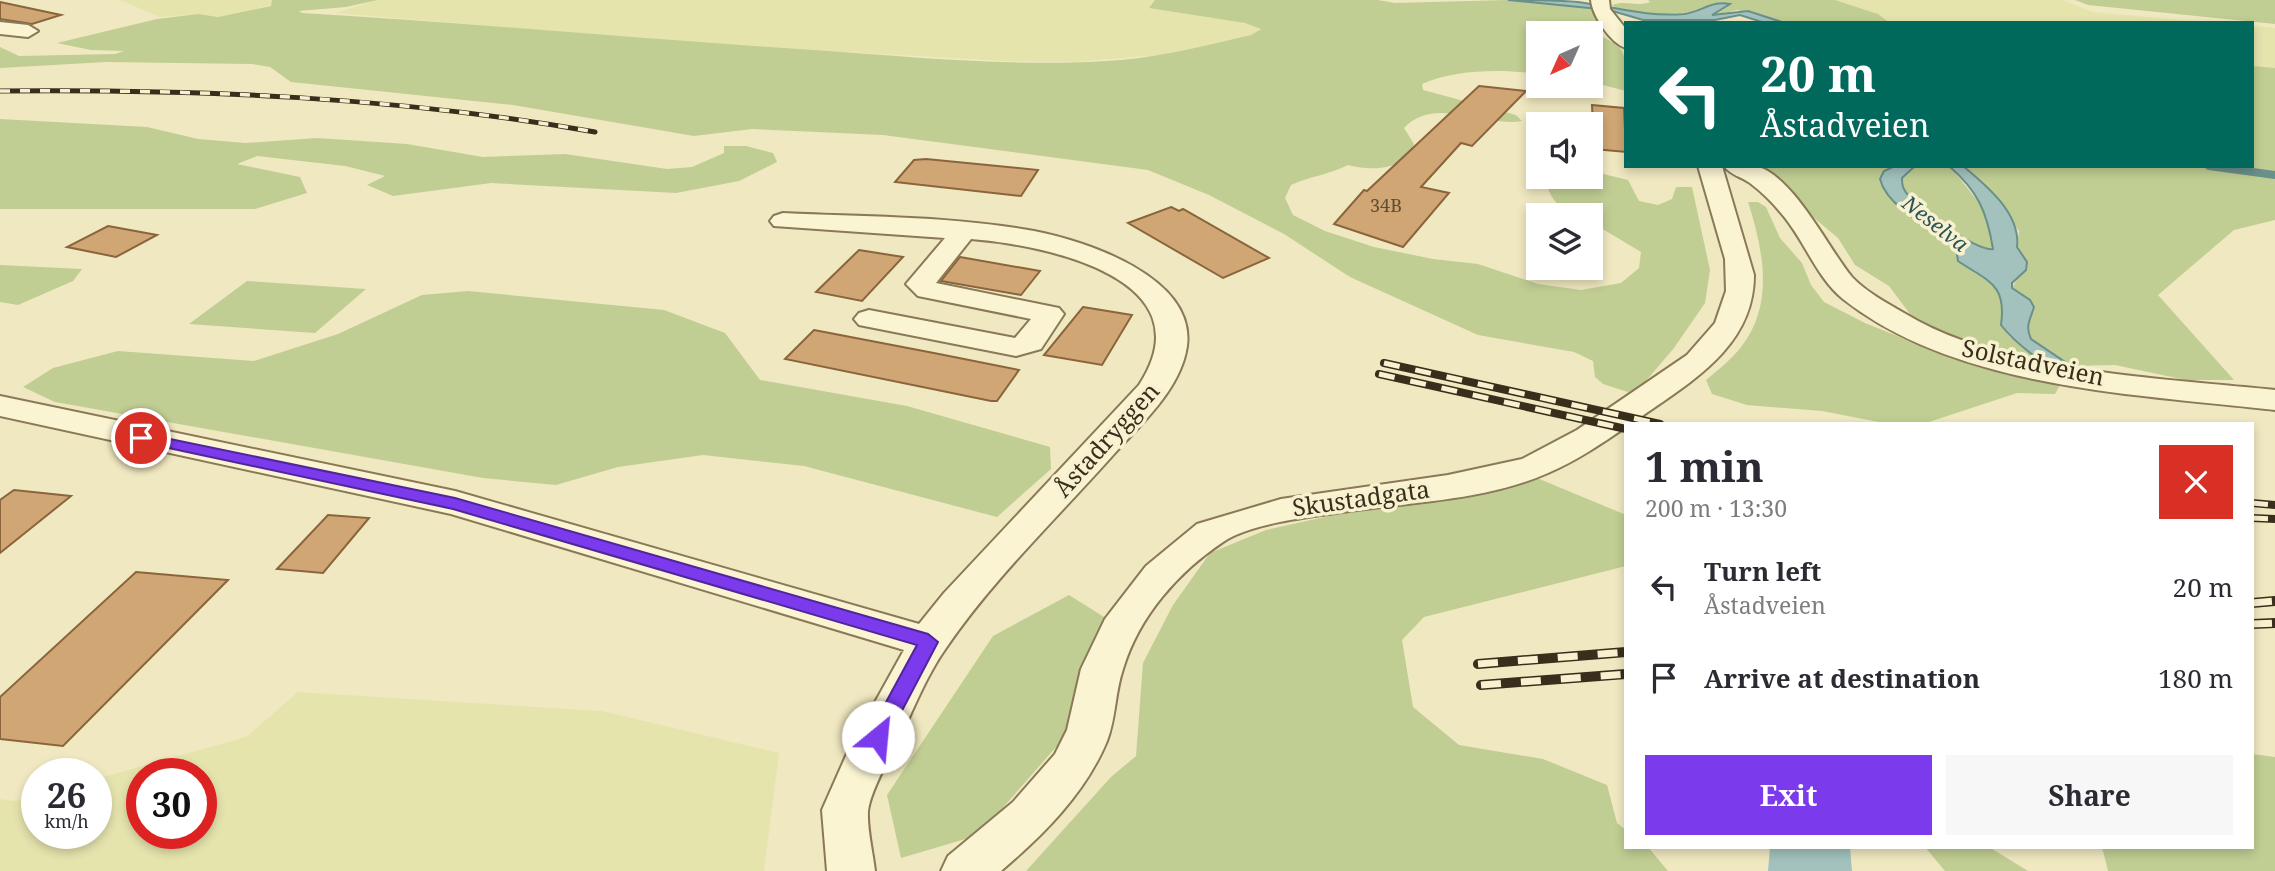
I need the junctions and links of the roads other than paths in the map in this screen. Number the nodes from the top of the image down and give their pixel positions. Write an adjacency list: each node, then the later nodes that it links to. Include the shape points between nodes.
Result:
1 (1600, 5): 4 (street)
2 (0, 28): 3 (street)
3 (28, 31)
4 (1624, 38)
5 (1710, 168): 14 (street, Skustadgata, via 1742,275 1736,312 1710,350 1682,374 1553,459 1453,486 1291,506 1212,531 1130,608 1102,667 1083,746 1054,792)
6 (1739, 168): 10 (street, Solstadveien, via 1776,196 1814,238 1838,280 1874,308 1940,342 2035,368)
7 (783, 221): 8 (street, Åstadryggen)
8 (965, 230): 9 (street, via 920,284 928,290 1049,314 1030,344 1016,347); 12 (street, Åstadryggen, via 1082,251 1126,272 1167,310 1174,341 1162,378)
9 (869, 319)
10 (2275, 400)
11 (0, 406): 12 (street, via 455,503)
12 (928, 642): 13 (street, Åstadryggen, via 845,810)
13 (851, 871)
14 (965, 871)

